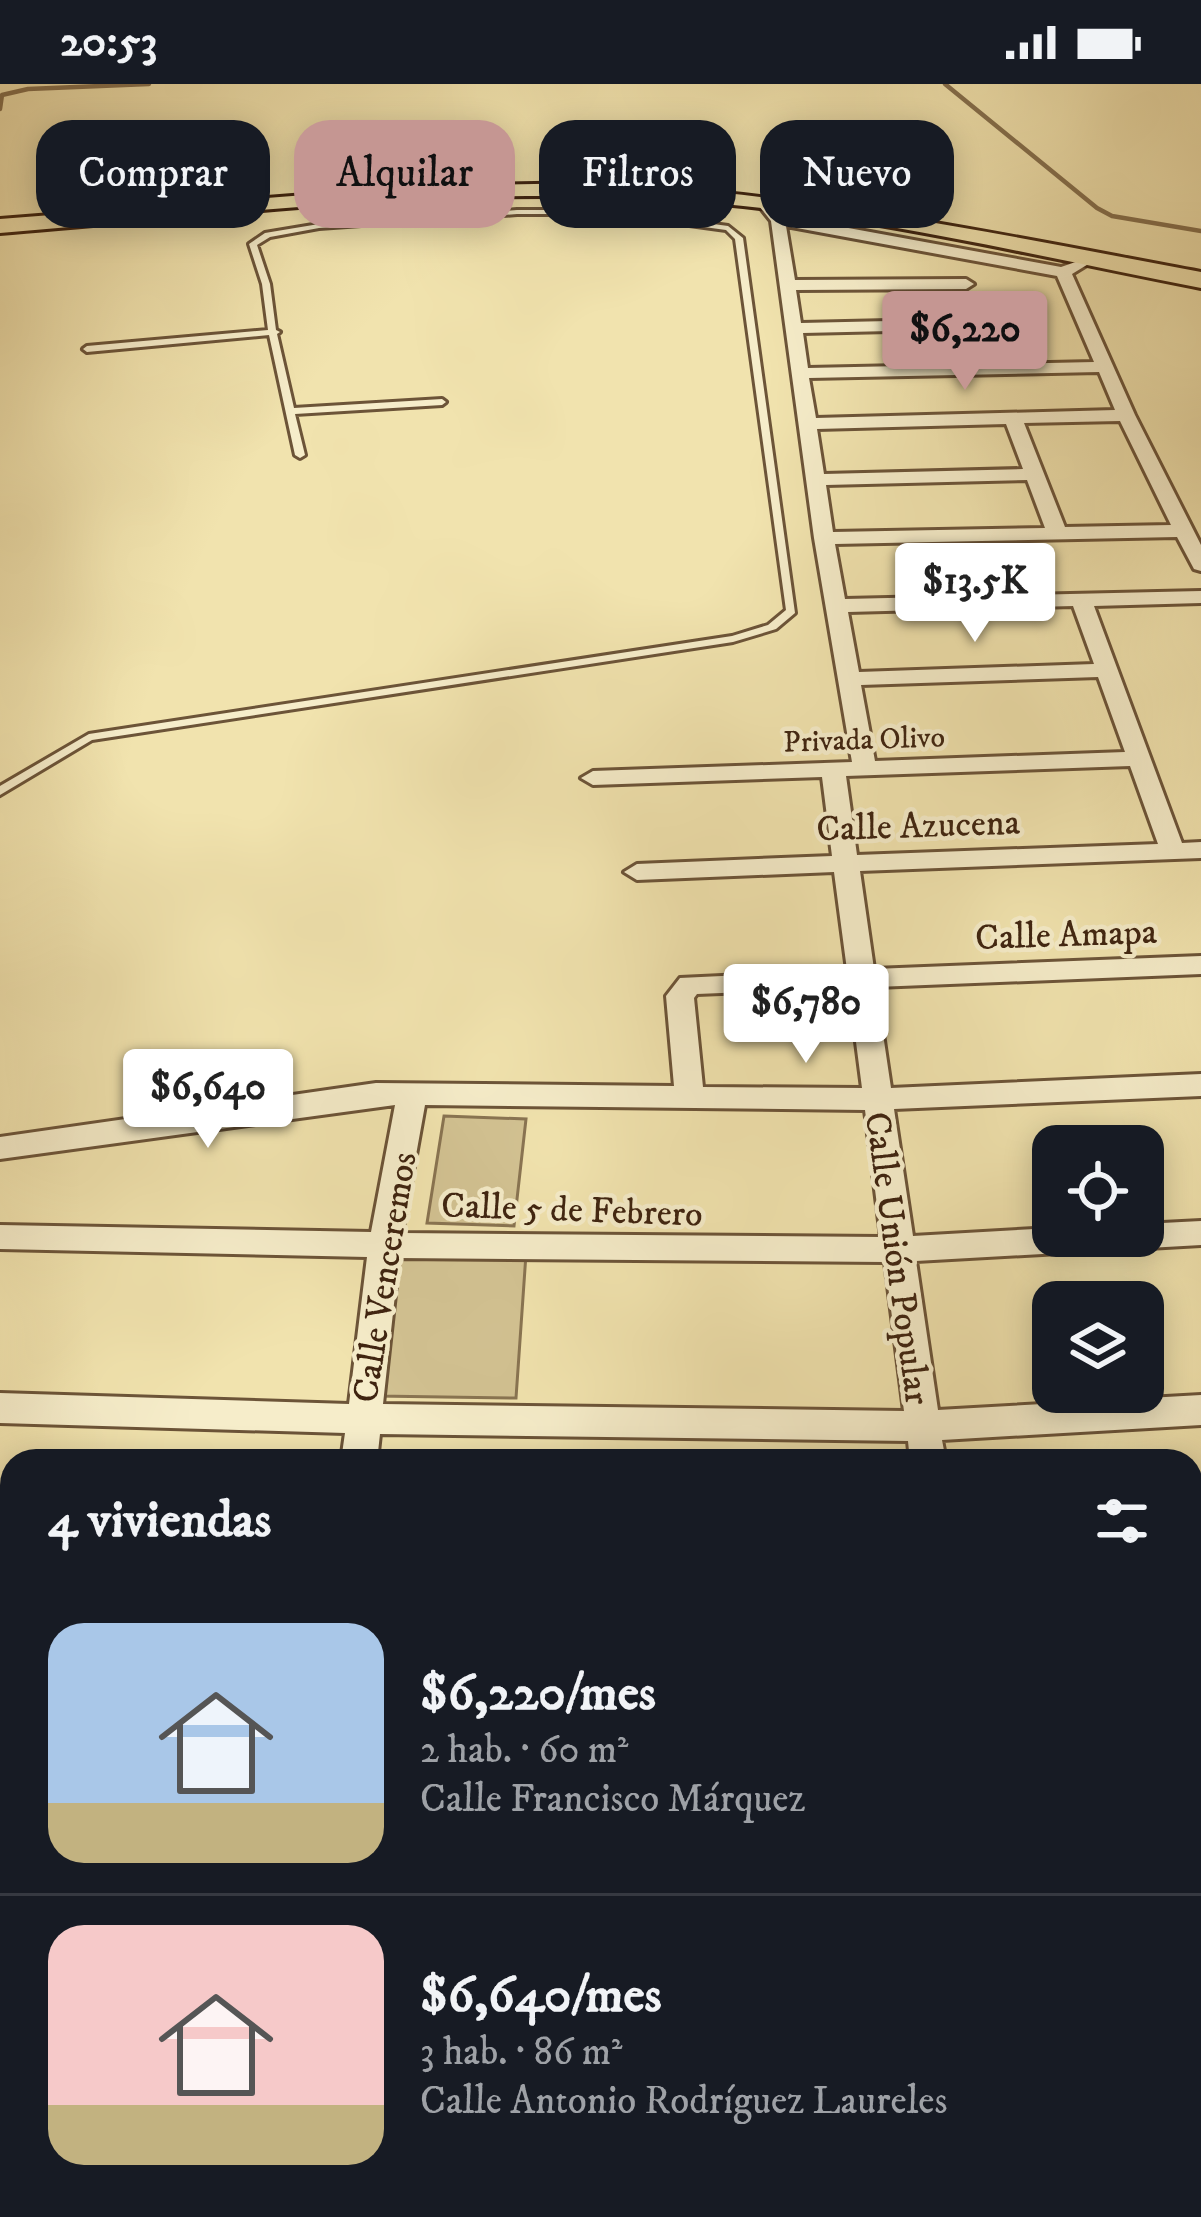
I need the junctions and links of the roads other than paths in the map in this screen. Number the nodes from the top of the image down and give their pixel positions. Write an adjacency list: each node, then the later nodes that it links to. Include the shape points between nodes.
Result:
1 (760, 210): 2 (highway, via 612,190 489,191)
2 (8, 226)
3 (775, 228): 10 (street)
4 (865, 228): 5 (highway)
5 (965, 246): 6 (highway); 7 (street); 9 (street)
6 (1085, 260): 7 (street); 8 (highway)
7 (1065, 278): 16 (street)
8 (1201, 280)
9 (966, 284): 10 (street); 11 (street)
10 (789, 285): 12 (street)
11 (978, 324): 12 (street); 15 (street)
12 (793, 328): 17 (street)
13 (276, 332): 14 (lane); 19 (lane); 39 (lane, via 253,244 268,235 517,212 609,212 728,228 739,238 790,611 772,627 733,639 89,737)
14 (88, 349)
15 (992, 368): 16 (street); 17 (street)
16 (1103, 368): 20 (street)
17 (800, 373): 22 (street)
18 (442, 402): 19 (lane)
19 (293, 411): 23 (lane)
20 (1126, 415): 21 (street); 26 (street)
21 (1013, 418): 22 (street); 24 (street)
22 (806, 424): 25 (street)
23 (300, 455)
24 (1033, 474): 25 (street); 27 (street)
25 (815, 480): 28 (street)
26 (1184, 531): 27 (street); 29 (street)
27 (1058, 533): 28 (street)
28 (824, 538): 32 (street)
29 (1201, 565)
30 (1201, 597): 31 (street)
31 (1081, 599): 32 (street); 33 (street)
32 (835, 606): 34 (street)
33 (1105, 670): 34 (street); 35 (street)
34 (848, 679): 36 (street)
35 (1137, 759): 36 (street, Privada Olivo); 41 (street)
36 (865, 769): 37 (street, Privada Olivo)
37 (833, 770): 38 (street, Privada Olivo); 42 (street, Calle Unión Popular)
38 (593, 778)
39 (0, 791)
40 (1201, 850): 41 (street, Calle Azucena)
41 (1173, 851): 42 (street, Calle Azucena)
42 (845, 862): 43 (street, Calle Azucena); 45 (street, Calle Unión Popular)
43 (637, 872)
44 (1201, 965): 45 (street, Calle Amapa)
45 (860, 976): 48 (street, Calle Amapa, via 690,985 680,996); 49 (street, Calle Unión Popular)
46 (1201, 1085): 49 (street)
47 (412, 1094): 48 (street); 50 (street); 54 (street, Calle Venceremos)
48 (689, 1097): 49 (street)
49 (876, 1099): 56 (street, Calle Unión Popular)
50 (0, 1148)
51 (1201, 1233): 52 (street, Calle 5 de Febrero)
52 (1164, 1235)
53 (0, 1237): 54 (street, Calle 5 de Febrero)
54 (385, 1241): 56 (street, Calle 5 de Febrero); 59 (street, Calle Venceremos)
55 (1032, 1242): 56 (street, Calle 5 de Febrero)
56 (897, 1249): 60 (street, Calle Unión Popular)
57 (0, 1408): 59 (street)
58 (1201, 1409): 60 (street)
59 (361, 1419): 60 (street); 61 (street, Calle Venceremos)
60 (925, 1444)
61 (359, 1449)

